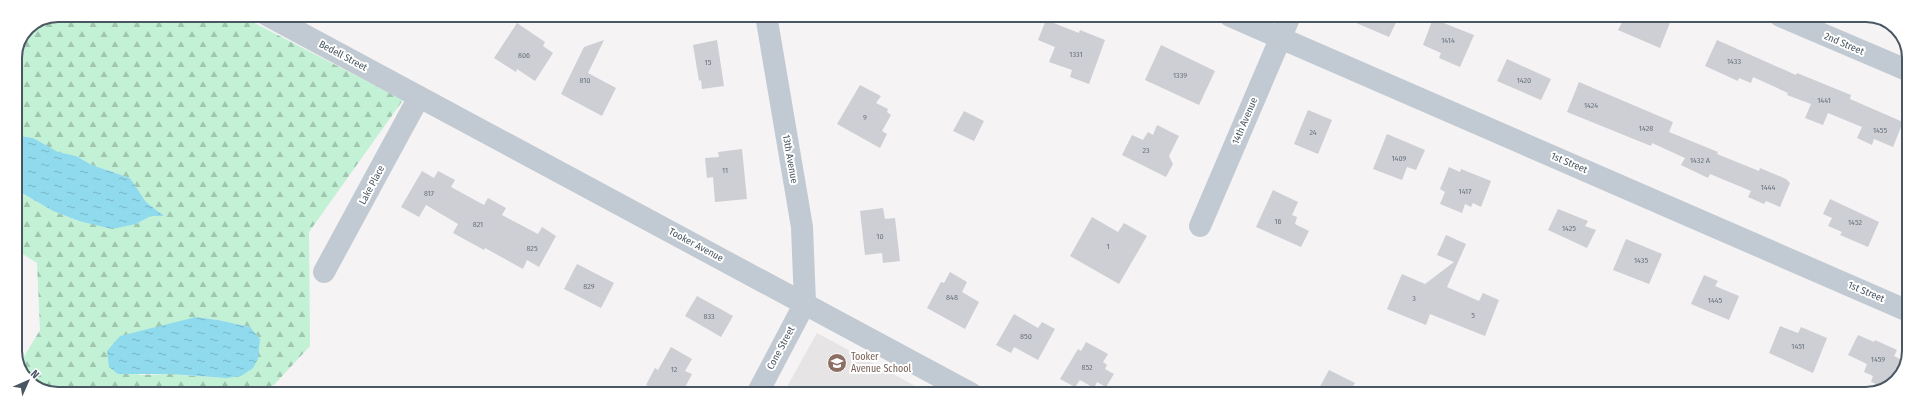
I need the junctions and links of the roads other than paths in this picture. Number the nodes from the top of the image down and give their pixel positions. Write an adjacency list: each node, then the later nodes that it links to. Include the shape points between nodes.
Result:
1 (280, 22): 8 (street, Bedell Street)
2 (767, 22): 11 (street, 13th Avenue, via 802,227)
3 (1244, 22): 6 (street, 1st Street)
4 (1287, 22): 6 (street, 14th Avenue)
5 (1794, 22): 7 (street, 2nd Street)
6 (1280, 38): 9 (street, 14th Avenue); 12 (street, 1st Street)
7 (1902, 68)
8 (419, 97): 10 (street, Lake Place); 11 (street, Tooker Avenue)
9 (1200, 226)
10 (324, 272)
11 (805, 303): 13 (street, Cone Street); 14 (street, Tooker Avenue)
12 (1902, 308)
13 (762, 387)
14 (959, 387)

